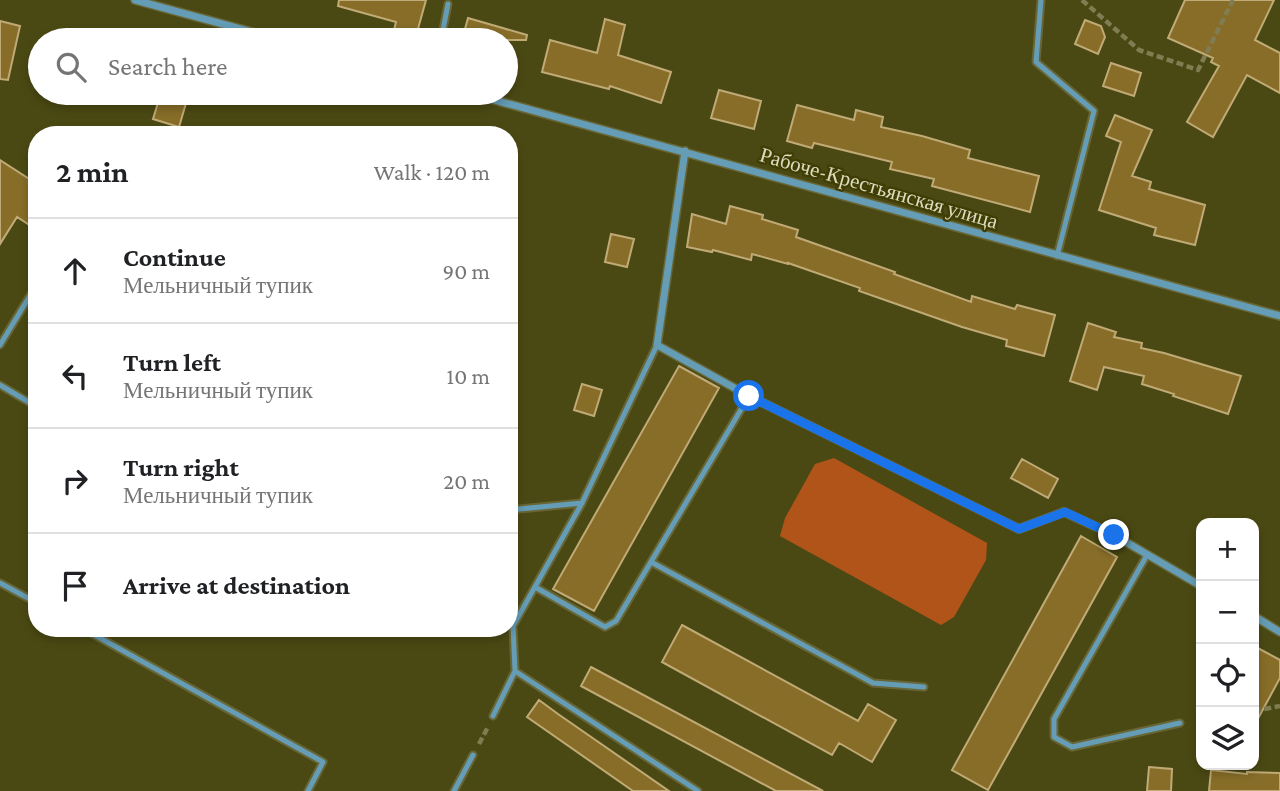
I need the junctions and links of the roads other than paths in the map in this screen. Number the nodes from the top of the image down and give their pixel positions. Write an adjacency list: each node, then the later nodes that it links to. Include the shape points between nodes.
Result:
1 (135, 0): 4 (street)
2 (1041, 0): 8 (lane, via 1037,62 1094,111)
3 (448, 4): 5 (lane)
4 (237, 28)
5 (443, 28)
6 (514, 105): 7 (street, Рабоче-Крестьянская улица)
7 (685, 151): 8 (street, Рабоче-Крестьянская улица); 12 (street)
8 (1057, 256): 10 (street, Рабоче-Крестьянская улица)
9 (28, 299): 11 (lane)
10 (1280, 316)
11 (0, 345)
12 (657, 345): 14 (street); 16 (lane)
13 (0, 385): 15 (lane)
14 (749, 396): 18 (street, via 1019,529 1065,512); 19 (lane)
15 (28, 402)
16 (582, 503): 17 (lane); 22 (lane)
17 (518, 509)
18 (1147, 555): 21 (street); 32 (lane, via 1054,719 1054,737 1072,747)
19 (651, 562): 22 (lane, via 616,621 605,627); 30 (lane, via 873,683)
20 (0, 583): 23 (lane)
21 (1196, 583)
22 (535, 587): 24 (lane)
23 (28, 598)
24 (518, 617)
25 (1259, 620): 26 (street)
26 (1280, 632)
27 (98, 637): 34 (lane, via 323,762)
28 (513, 637): 29 (lane)
29 (515, 671): 31 (lane); 36 (lane)
30 (924, 687)
31 (493, 716)
32 (1180, 723)
33 (473, 755): 35 (lane)
34 (308, 791)
35 (454, 791)
36 (698, 791)

